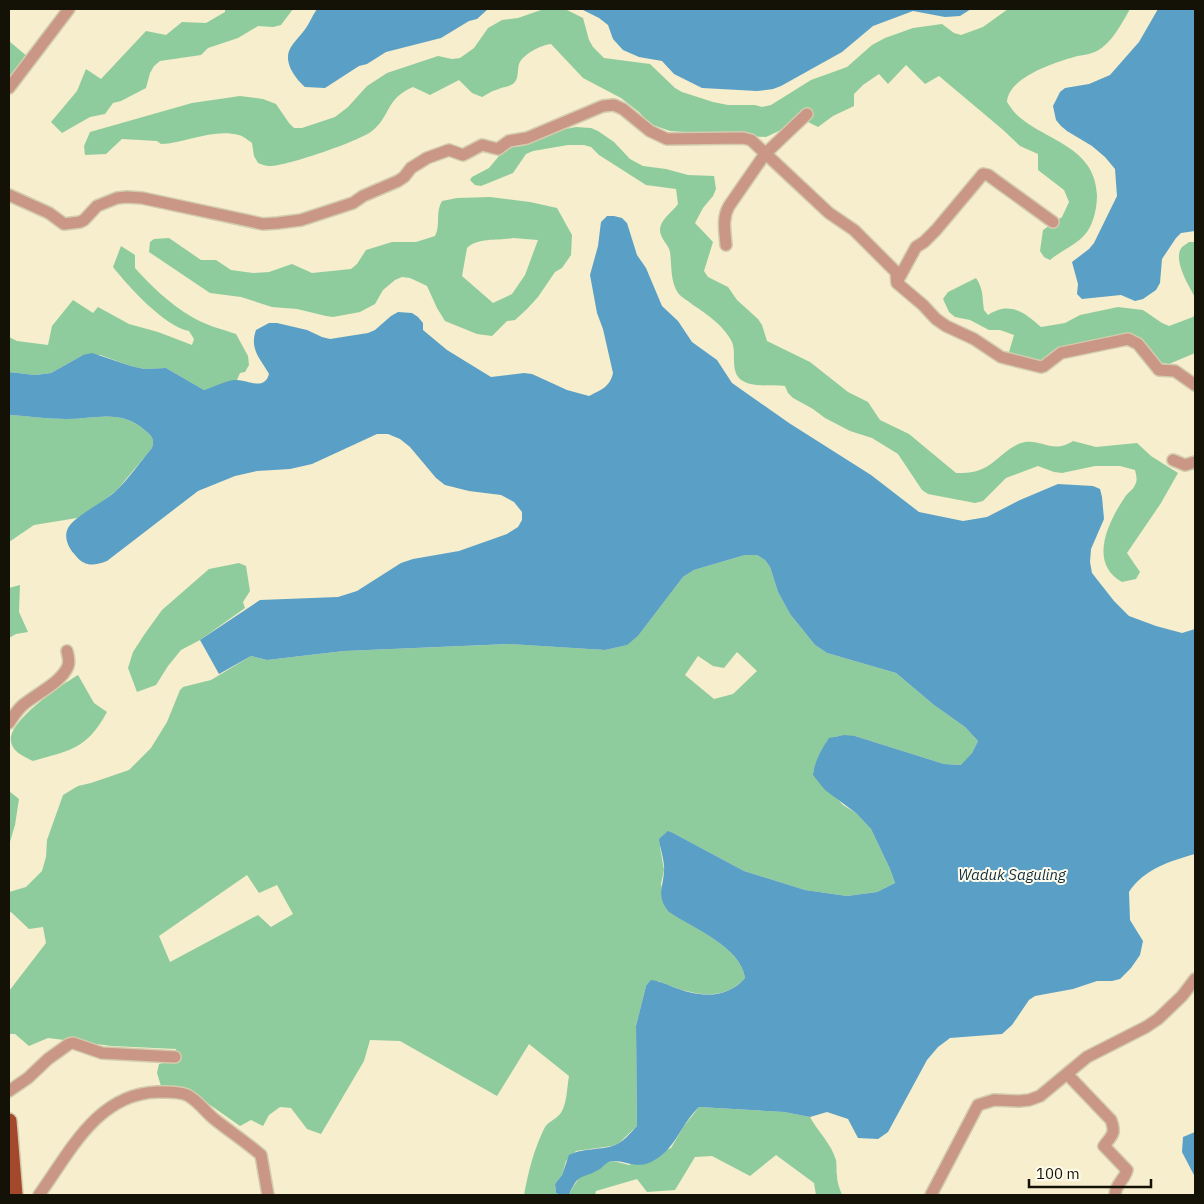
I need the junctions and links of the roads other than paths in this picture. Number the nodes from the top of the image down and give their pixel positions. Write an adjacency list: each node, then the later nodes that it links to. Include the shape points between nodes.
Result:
1 (69, 9): 2 (street)
2 (9, 88)
3 (807, 114): 4 (street)
4 (764, 154): 5 (street, via 751,140 743,138 667,139 650,131 623,109 603,106 528,138 509,141 498,149 482,145 463,155 448,150 411,168 398,181 352,203 301,220 263,224 127,197 97,206 80,222 64,224 49,213); 7 (street, via 725,213); 8 (street, via 854,230 896,272)
5 (9, 195)
6 (1053, 222): 8 (street, via 983,174 936,230 916,247)
7 (726, 245)
8 (896, 282): 9 (street, via 940,322 1001,356 1041,367 1061,353 1128,339 1138,344 1159,370 1174,370)
9 (1195, 385)
10 (1173, 460): 11 (street, via 1185,464)
11 (1195, 462)
12 (67, 651): 13 (street, via 67,669 55,682 24,704)
13 (9, 724)
14 (1195, 979): 16 (street, via 1182,996 1146,1027 1087,1057)
15 (175, 1057): 17 (street, via 102,1053 73,1043)
16 (1067, 1074): 22 (street, via 1029,1100 994,1100 978,1105); 23 (street, via 1111,1120 1115,1130 1104,1146 1127,1170)
17 (9, 1091)
18 (9, 1121): 19 (main road)
19 (16, 1195)
20 (39, 1195): 21 (street, via 80,1136 110,1106 147,1092 168,1092 191,1098 261,1155)
21 (268, 1195)
22 (931, 1195)
23 (1115, 1195)

